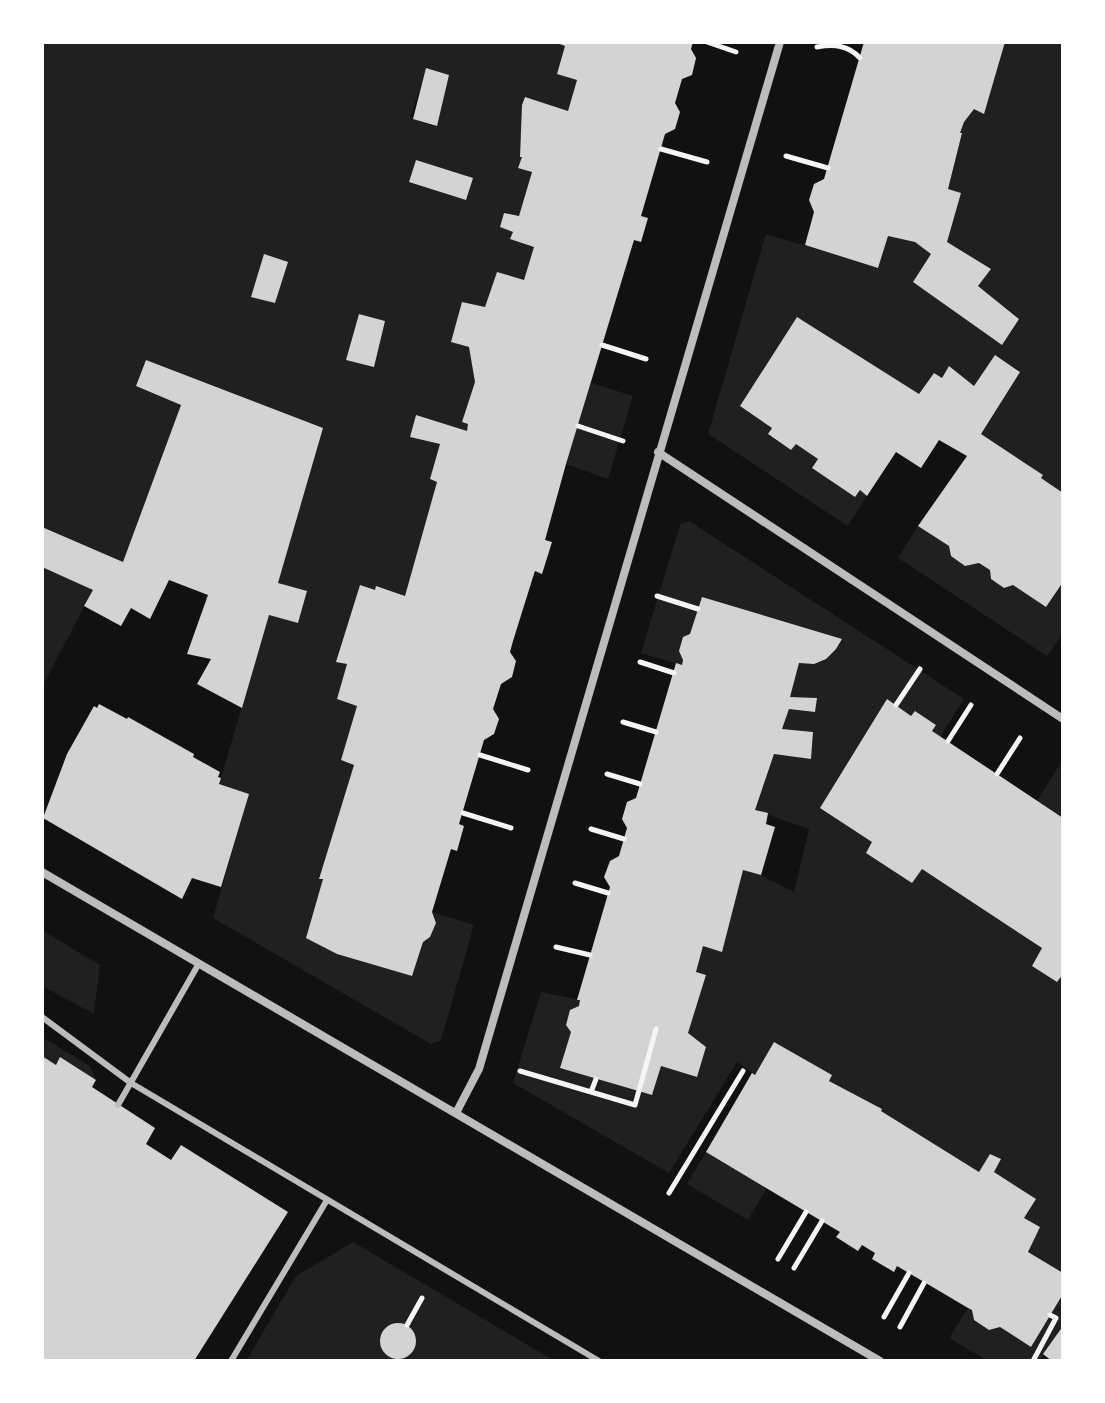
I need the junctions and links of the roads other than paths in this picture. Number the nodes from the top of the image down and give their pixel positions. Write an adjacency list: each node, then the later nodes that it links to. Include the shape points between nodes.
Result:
1 (780, 42): 2 (street)
2 (658, 452): 3 (street); 9 (street, via 482,1059)
3 (1062, 716)
4 (42, 872): 5 (street)
5 (198, 965): 7 (lane); 9 (street)
6 (42, 1017): 7 (lane)
7 (131, 1083): 8 (lane); 10 (lane)
8 (118, 1105)
9 (456, 1113): 13 (street)
10 (327, 1200): 11 (lane); 12 (lane)
11 (231, 1361)
12 (599, 1361)
13 (880, 1361)

